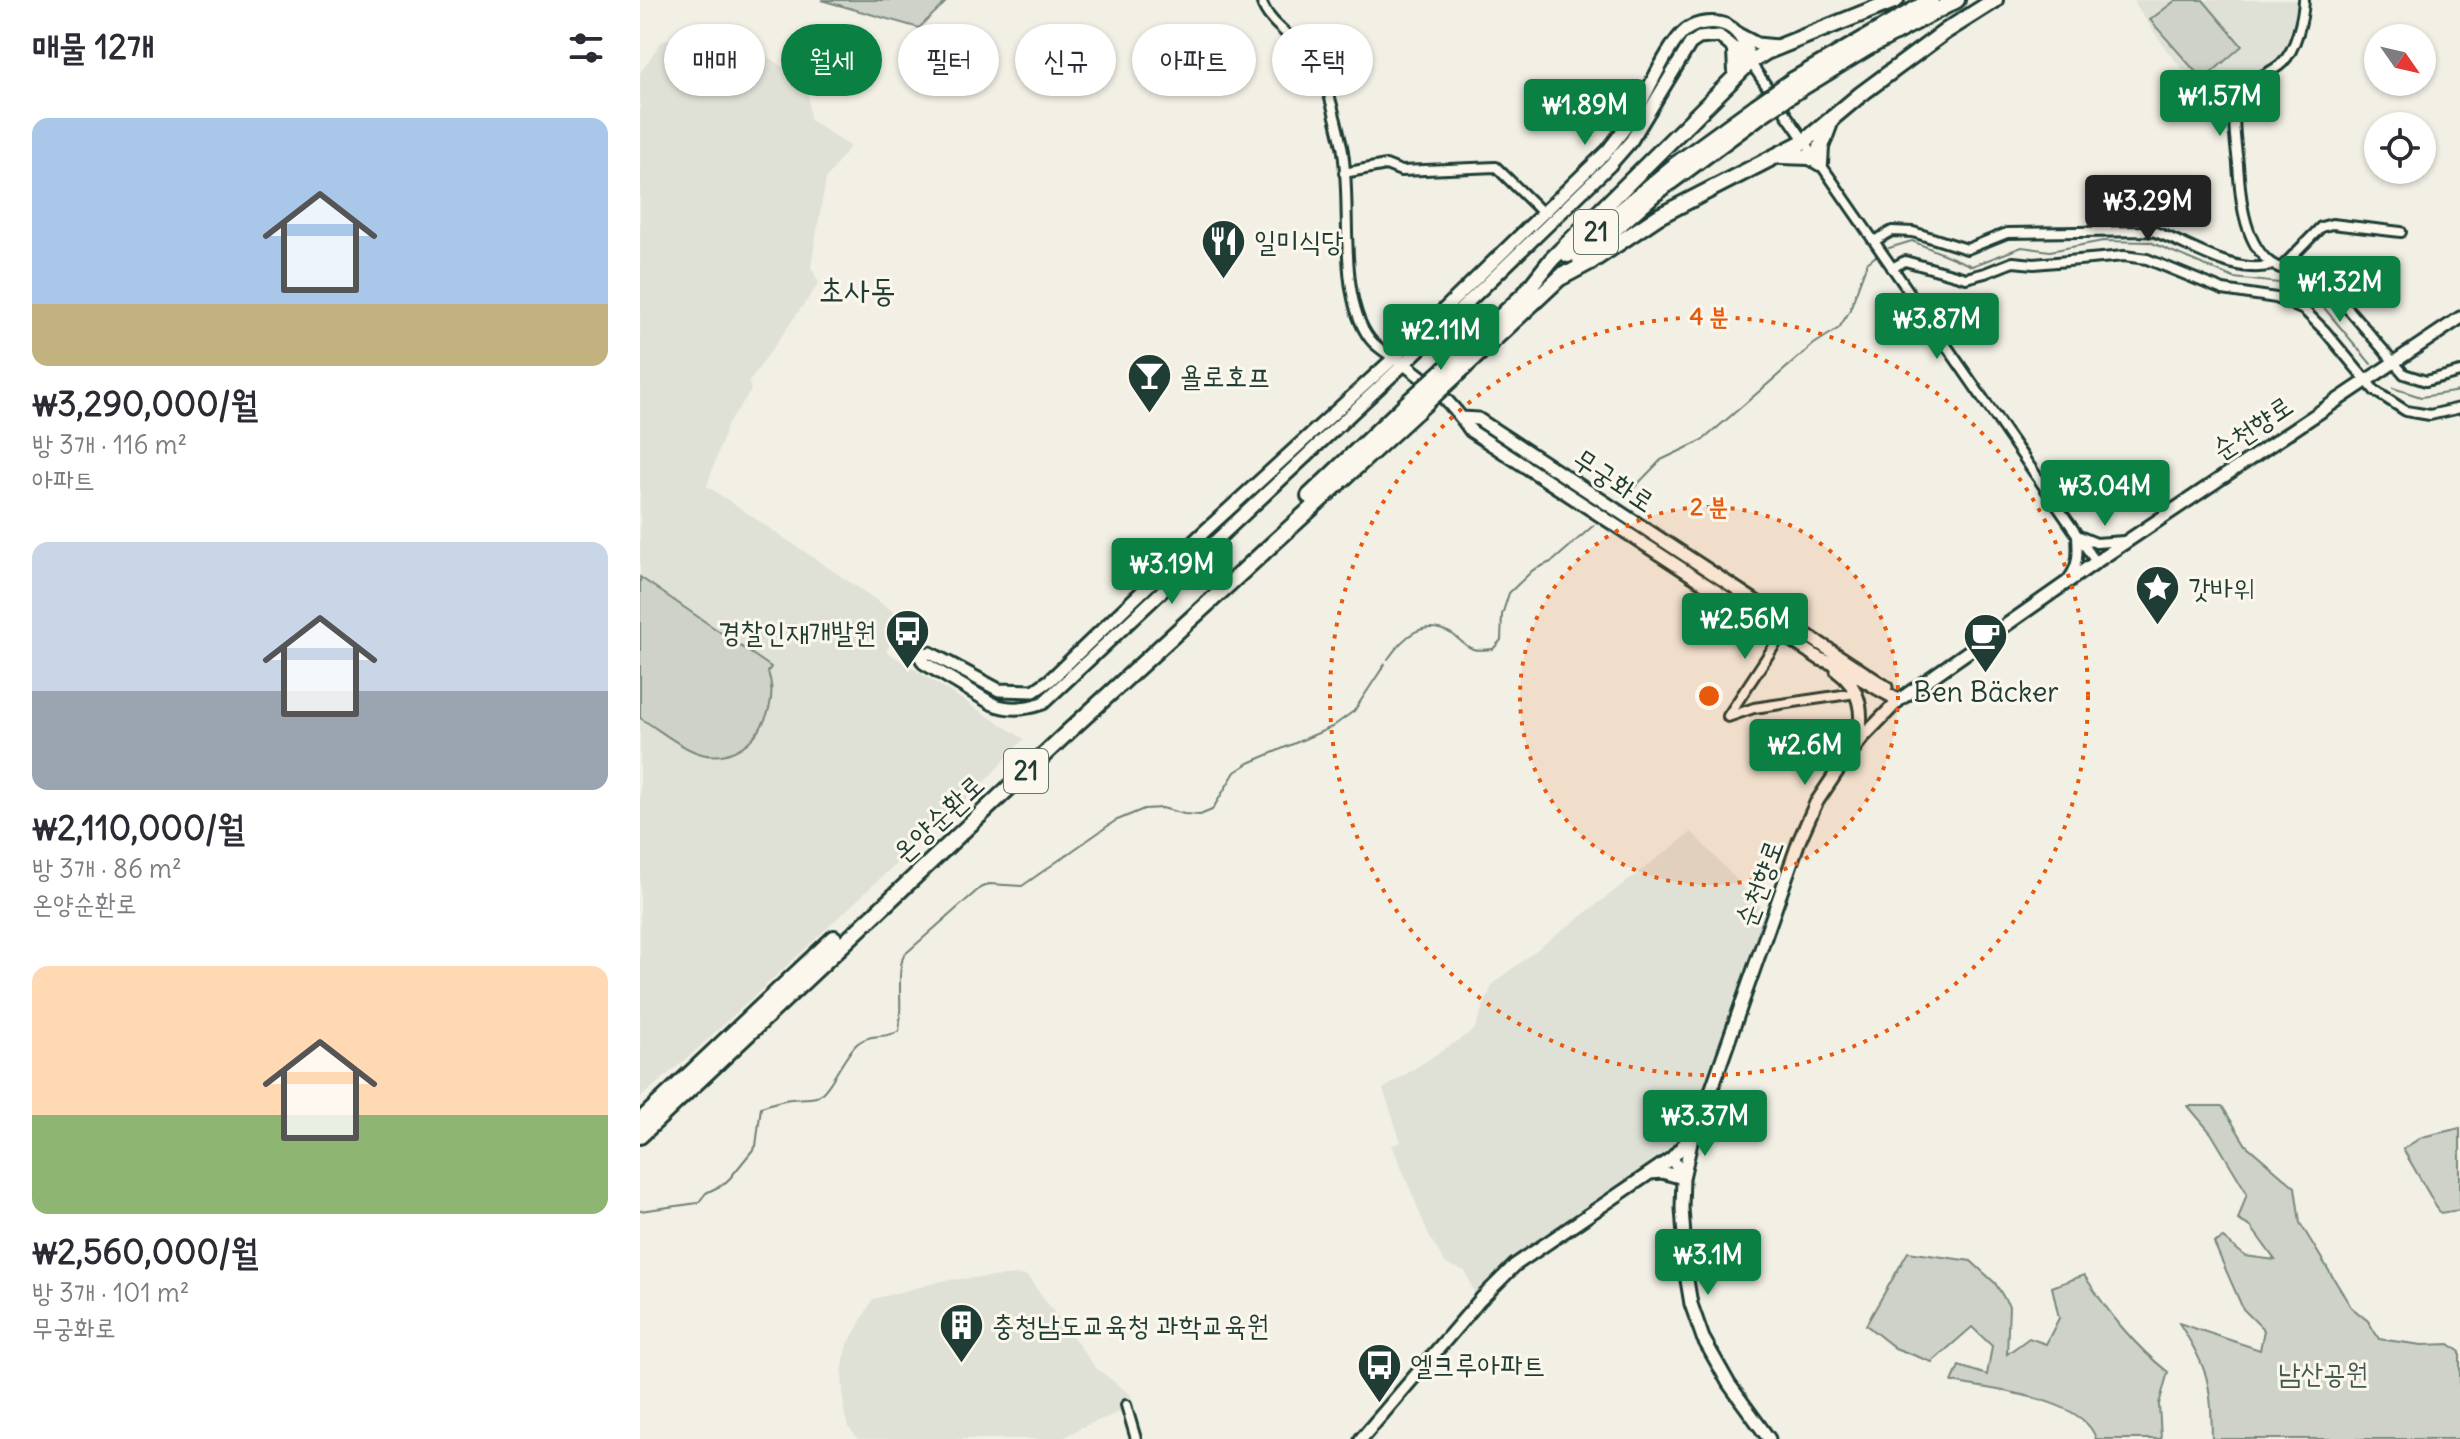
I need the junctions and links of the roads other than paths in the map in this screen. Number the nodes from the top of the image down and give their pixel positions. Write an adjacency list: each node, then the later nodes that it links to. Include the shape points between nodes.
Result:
1 (1261, 0): 18 (street, via 1318,67)
2 (1896, 0): 8 (highway)
3 (1931, 0): 12 (highway, 21)
4 (1957, 0): 12 (highway, 21)
5 (1995, 0): 14 (highway)
6 (2304, 0): 22 (street, via 2290,50 2283,62 2240,93 2235,120 2244,223 2265,258)
7 (1736, 31): 8 (street, via 1749,41); 10 (street); 19 (street, via 1717,22 1686,30 1622,133)
8 (1781, 46): 10 (highway)
9 (1735, 50): 10 (street); 11 (highway); 29 (street, via 1719,36 1690,44 1639,129 1610,165)
10 (1750, 62): 11 (highway); 15 (street)
11 (1736, 73): 27 (highway, via 1552,259)
12 (1797, 84): 13 (highway, 21, bridge)
13 (1758, 110): 25 (highway, 21); 27 (highway, 21, via 1663,175)
14 (1832, 119): 15 (highway); 17 (highway)
15 (1805, 141): 16 (highway); 17 (street)
16 (1777, 156): 17 (highway, via 1810,157); 25 (highway, via 1659,216)
17 (1820, 163): 21 (street)
18 (1344, 173): 19 (street, via 1386,165 1401,171 1496,167); 29 (street, via 1352,297 1368,337)
19 (1543, 213): 29 (street)
20 (2401, 232): 22 (street, via 2321,227)
21 (1874, 241): 22 (street, via 1892,231 1913,232 1967,249 2007,233 2152,231 2242,266); 23 (street)
22 (2278, 266): 24 (street)
23 (1892, 268): 33 (street, via 1905,261 1966,278 2013,262 2147,259 2223,290 2276,298 2304,310); 37 (street)
24 (2302, 272): 26 (street); 30 (street, via 2350,311)
25 (1560, 278): 31 (highway, 21)
26 (2388, 281)
27 (1527, 291): 31 (highway, 21)
28 (2460, 318): 30 (street, 순천향로)
29 (1399, 361): 36 (street, 무궁화로); 44 (street, via 1205,531 1034,691 999,690 930,653); 44 (street, via 1043,703 1005,708 924,663)
30 (2392, 362): 32 (street, via 2416,380); 33 (street, 순천향로)
31 (1450, 372): 34 (highway, 21, bridge)
32 (2460, 372)
33 (2366, 380): 35 (street, via 2406,411 2430,415); 38 (street, 순천향로)
34 (1412, 408): 49 (highway, 온양순환로 / 21); 51 (highway, 온양순환로 / 21)
35 (2460, 408)
36 (1462, 418): 41 (street, 무궁화로, via 1478,419); 42 (street, 무궁화로, via 1471,431)
37 (2077, 534): 38 (street, via 2096,543); 39 (street); 40 (street, via 2075,570)
38 (2129, 540): 39 (street, 순천향로)
39 (2096, 562): 40 (street, 순천향로)
40 (2063, 585): 47 (street, 순천향로)
41 (1789, 624): 42 (street); 47 (street, 무궁화로)
42 (1782, 634): 45 (street, 무궁화로); 46 (street, via 1728,717 1754,708)
43 (902, 643): 44 (street)
44 (919, 654)
45 (1820, 659): 46 (street, via 1843,675); 47 (street, 무궁화로)
46 (1856, 693): 48 (street, via 1862,716)
47 (1899, 700): 48 (street, 순천향로)
48 (1853, 751): 50 (street, 순천향로, via 1816,803 1799,841)
49 (640, 1121)
50 (1694, 1130): 52 (street, 순천향로); 54 (street)
51 (640, 1136)
52 (1672, 1158): 53 (street, 순천향로); 54 (street)
53 (1648, 1173): 54 (street); 57 (street, 순천향로, via 1515,1265)
54 (1683, 1178): 58 (street, via 1691,1304 1715,1362)
55 (1126, 1405): 56 (street)
56 (1136, 1439)
57 (1361, 1439)
58 (1769, 1439)

